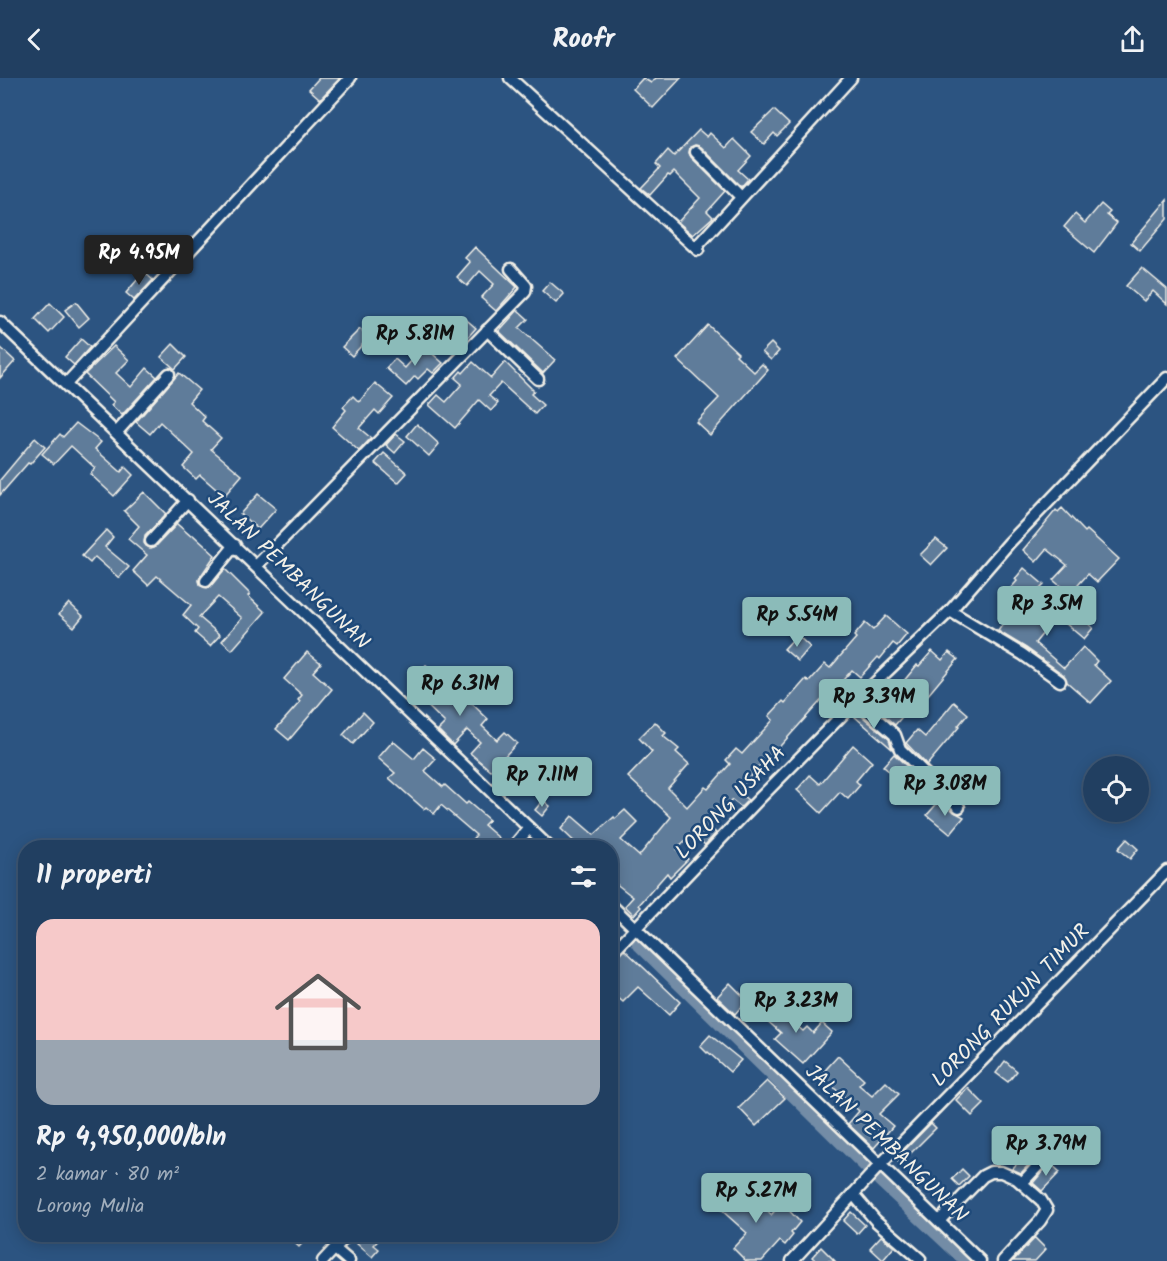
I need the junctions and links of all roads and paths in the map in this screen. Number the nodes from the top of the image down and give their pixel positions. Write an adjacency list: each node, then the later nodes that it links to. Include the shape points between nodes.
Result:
1 (350, 78): 12 (street)
2 (510, 78): 5 (street, via 698,250 699,244)
3 (851, 78): 5 (street)
4 (696, 152): 5 (street)
5 (741, 197)
6 (511, 269): 8 (street, via 527,289)
7 (0, 322): 12 (street, JALAN PEMBANGUNAN)
8 (487, 330): 11 (street); 17 (street)
9 (169, 374): 13 (street)
10 (1167, 378): 19 (street, LORONG USAHA, via 1006,545)
11 (538, 379)
12 (66, 384): 13 (street, JALAN PEMBANGUNAN)
13 (117, 432): 14 (street, JALAN PEMBANGUNAN)
14 (188, 500): 15 (street); 16 (street, JALAN PEMBANGUNAN)
15 (151, 541)
16 (235, 545): 17 (street, JALAN PEMBANGUNAN); 18 (street)
17 (256, 566): 23 (street, JALAN PEMBANGUNAN)
18 (206, 581)
19 (950, 611): 20 (street); 21 (street, LORONG USAHA)
20 (1060, 681)
21 (856, 701): 22 (street, via 895,735 900,749); 28 (street, LORONG USAHA)
22 (958, 807)
23 (529, 828): 24 (street); 25 (street, JALAN PEMBANGUNAN)
24 (519, 840)
25 (542, 840)
26 (1167, 871): 31 (street, LORONG RUKUN TIMUR)
27 (618, 911): 28 (street, JALAN PEMBANGUNAN)
28 (636, 927): 29 (street, LORONG USAHA); 31 (street, JALAN PEMBANGUNAN)
29 (618, 946)
30 (1047, 1156): 32 (street)
31 (880, 1165): 33 (street, LORONG RUKUN TIMUR); 34 (street, JALAN PEMBANGUNAN)
32 (1022, 1183): 34 (street, via 1001,1172 987,1173); 42 (street, via 1047,1210)
33 (853, 1194): 37 (street, via 876,1221); 40 (street, LORONG RUKUN TIMUR)
34 (939, 1221): 41 (street, JALAN PEMBANGUNAN)
35 (341, 1242): 36 (street)
36 (335, 1249): 38 (street); 39 (street)
37 (920, 1259)
38 (323, 1261)
39 (349, 1261)
40 (792, 1261)
41 (980, 1261)
42 (1003, 1261)

